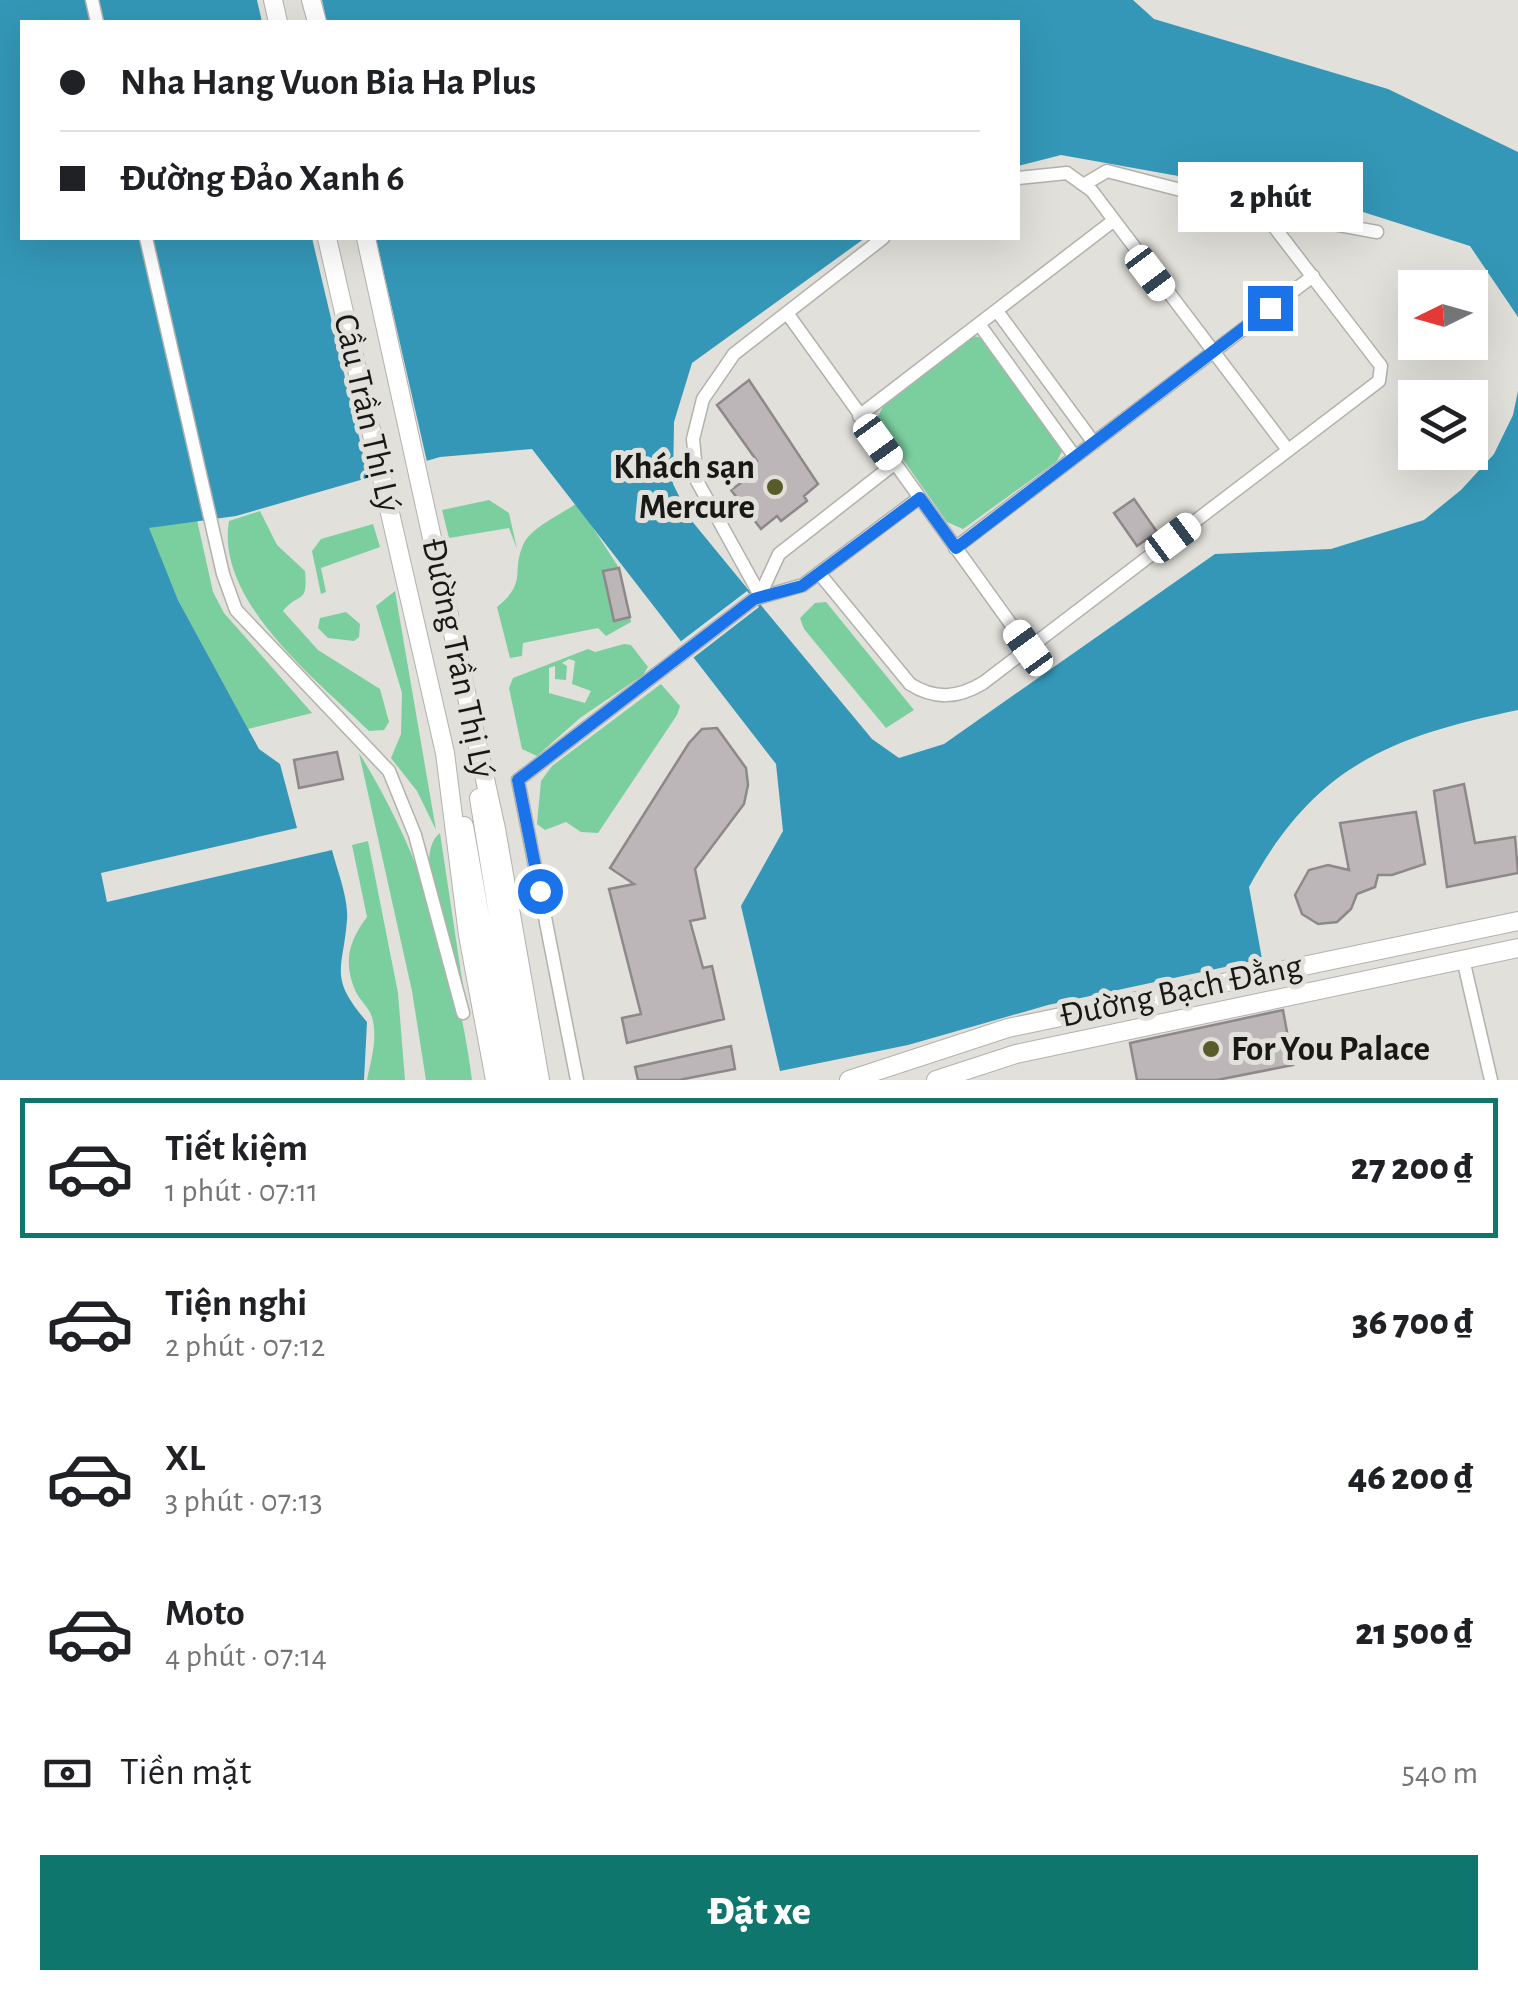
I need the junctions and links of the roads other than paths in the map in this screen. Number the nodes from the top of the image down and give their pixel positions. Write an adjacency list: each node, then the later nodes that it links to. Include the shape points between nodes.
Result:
1 (1020, 178): 2 (street, via 1062,172)
2 (1085, 184): 3 (street, via 1107,170); 4 (street)
3 (1262, 211): 5 (street); 10 (street)
4 (1113, 221): 11 (street); 14 (street)
5 (1377, 232)
6 (146, 240): 34 (street, via 236,610 389,771 415,835)
7 (327, 240): 23 (main road, Cầu Trần Thị Lý)
8 (366, 240): 26 (main road, Đường Trần Thị Lý)
9 (880, 240): 12 (street)
10 (1312, 276): 14 (street); 17 (street, via 1382,374)
11 (997, 311): 13 (street); 16 (street)
12 (787, 312): 15 (street); 24 (street, via 724,363 703,399 693,439 701,495)
13 (979, 324): 15 (street); 18 (street)
14 (1212, 353): 16 (street); 17 (street)
15 (859, 416): 19 (street)
16 (1094, 443): 18 (street)
17 (1288, 450): 25 (street)
18 (1075, 457): 21 (street)
19 (894, 464): 20 (street); 24 (street, via 779,554)
20 (920, 498): 21 (street); 22 (street)
21 (956, 548): 25 (street)
22 (819, 573): 24 (street, via 802,586); 25 (street, via 924,693 972,690)
23 (408, 589): 27 (main road, Đường Trần Thị Lý)
24 (757, 597): 41 (street, via 518,780)
25 (1028, 648)
26 (476, 742): 39 (main road, via 481,832); 40 (main road, Đường Trần Thị Lý)
27 (444, 753): 37 (main road, Đường Trần Thị Lý); 38 (main road, via 467,835)
28 (1518, 921): 29 (main road, Đường Bạch Đằng)
29 (1457, 933): 31 (main road); 32 (main road, Đường Bạch Đằng)
30 (1518, 948): 31 (main road, Đường Bạch Đằng)
31 (1463, 959): 33 (main road, Đường Bạch Đằng); 44 (street)
32 (1288, 968): 33 (main road); 35 (main road, Đường Bạch Đằng)
33 (1294, 994): 36 (main road, Đường Bạch Đằng)
34 (463, 1013)
35 (1008, 1028): 36 (main road); 42 (main road, Đường Bạch Đằng)
36 (1016, 1054): 43 (main road, Đường Bạch Đằng)
37 (494, 1080)
38 (509, 1080)
39 (525, 1080)
40 (540, 1080)
41 (576, 1080)
42 (849, 1080)
43 (936, 1080)
44 (1491, 1080)

